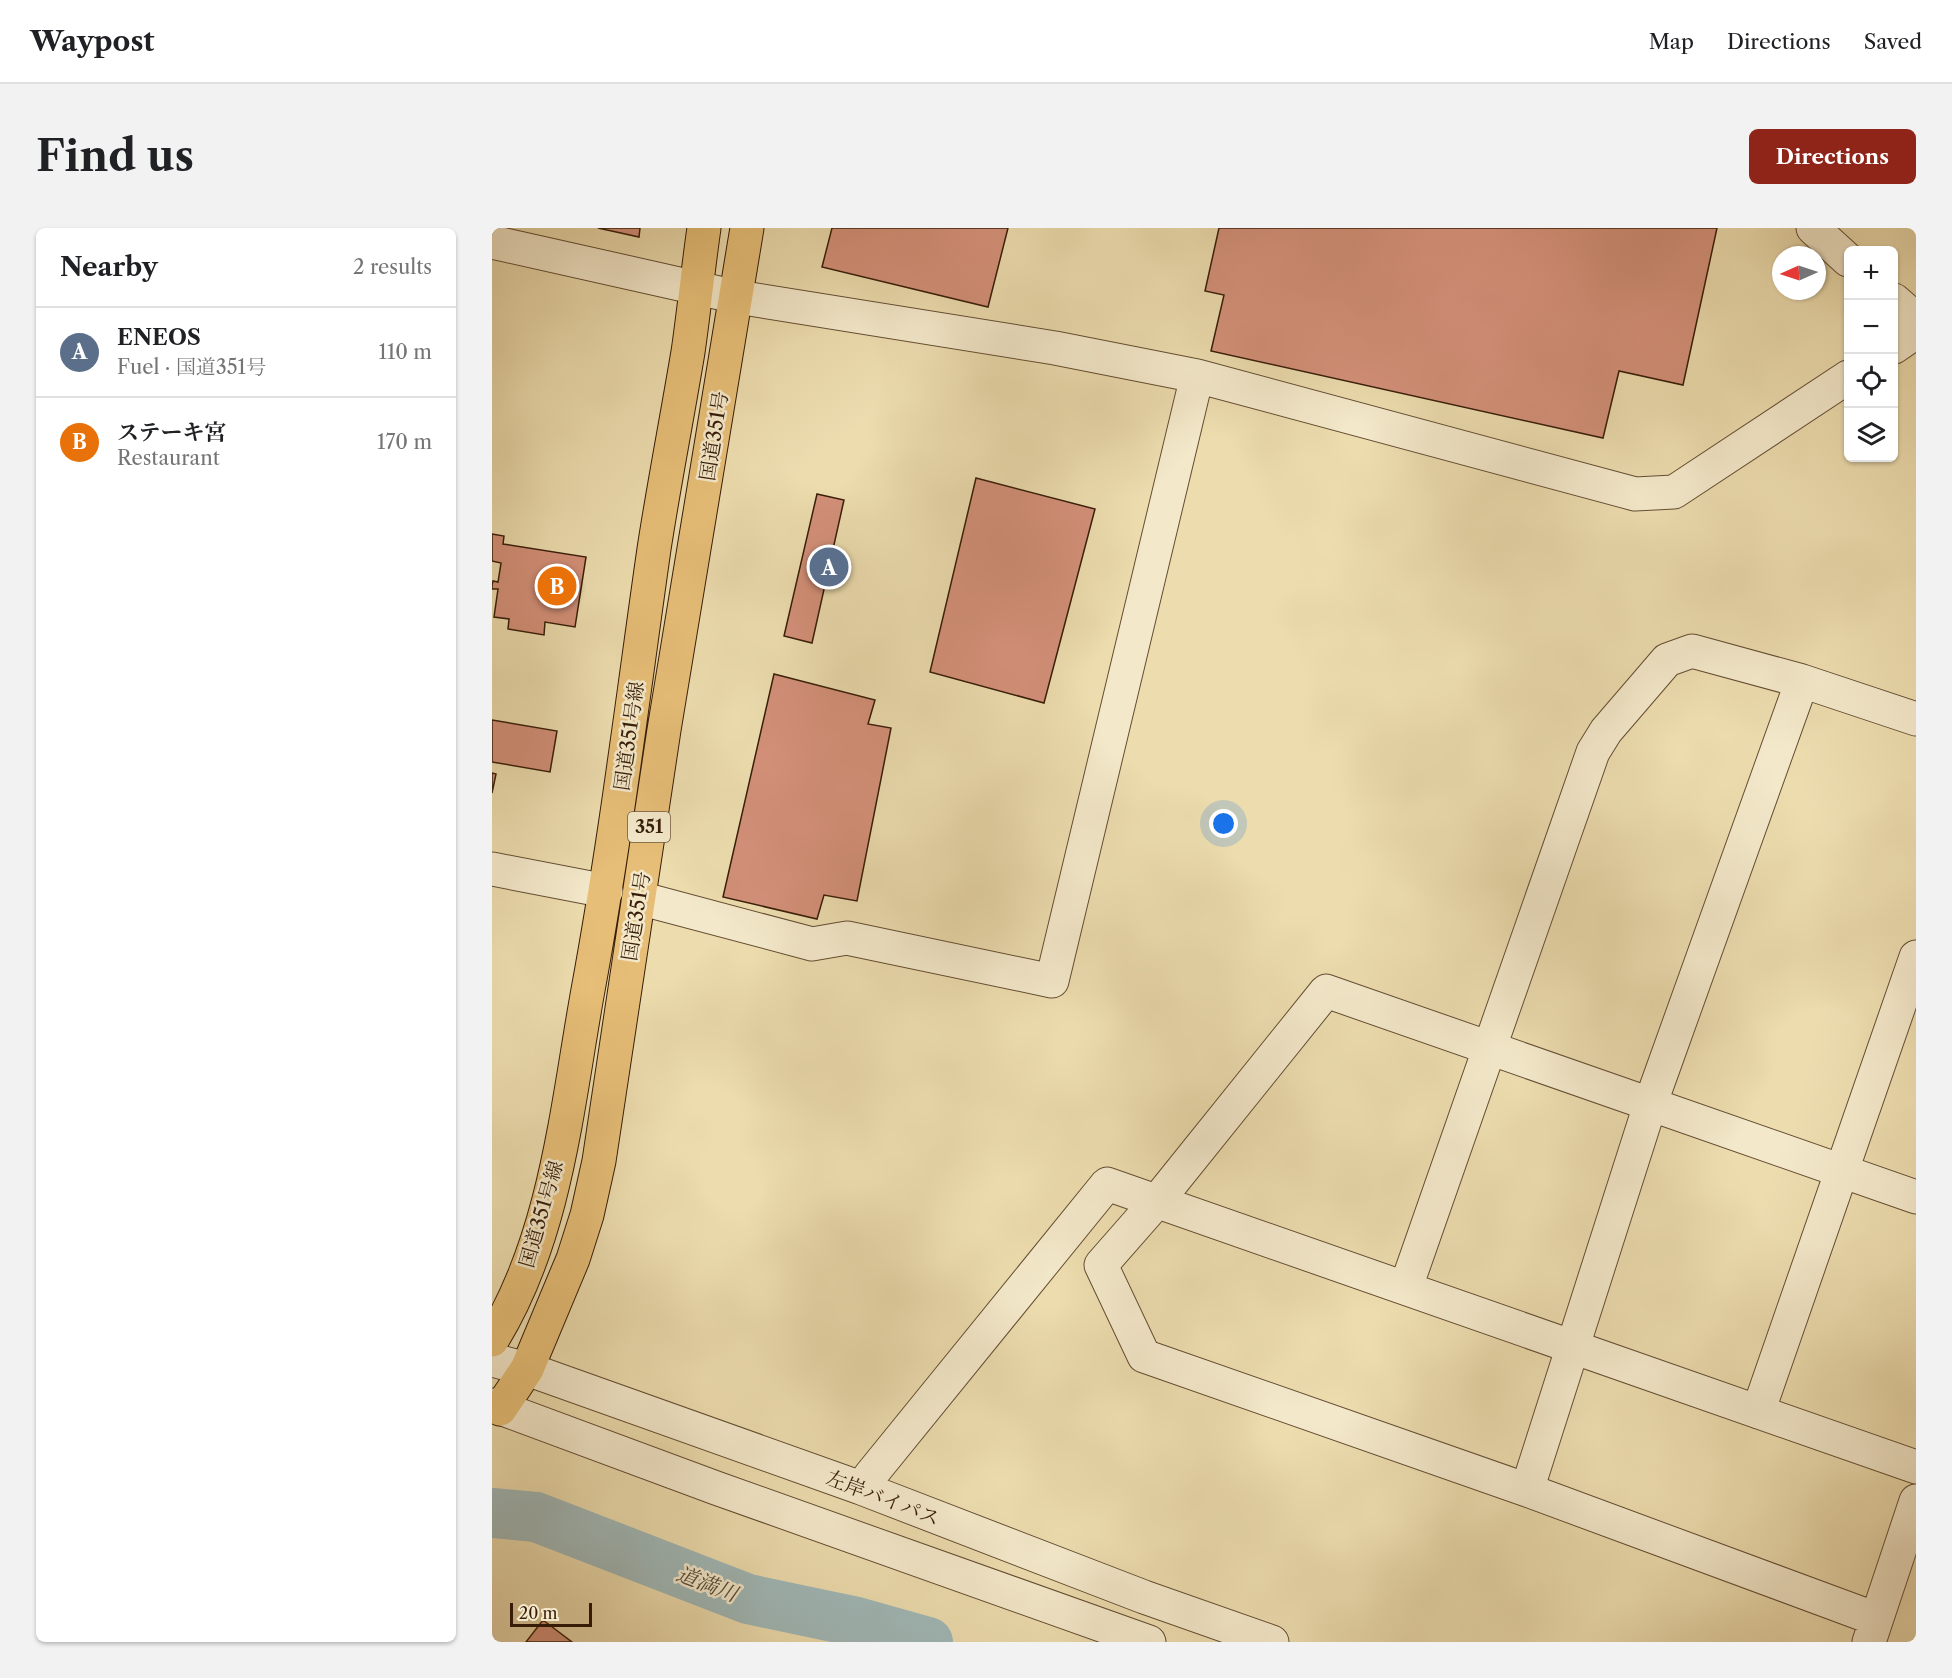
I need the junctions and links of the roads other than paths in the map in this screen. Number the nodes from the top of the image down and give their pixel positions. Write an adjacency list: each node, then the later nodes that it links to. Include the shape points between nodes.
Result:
1 (704, 228): 6 (highway, 国道351号線 / 351)
2 (747, 228): 7 (highway, 国道351号 / 351)
3 (1813, 228): 5 (street)
4 (492, 242): 6 (street)
5 (1844, 256)
6 (695, 289): 7 (street); 17 (highway, 国道351号線 / 351)
7 (737, 297): 12 (street, via 1055,348); 18 (highway, 国道351号 / 351)
8 (1898, 304): 9 (street)
9 (1916, 319)
10 (1916, 332): 11 (street)
11 (1898, 344)
12 (1197, 376): 13 (street, via 1635,494 1674,492); 18 (street, via 1052,981 847,938 812,944)
13 (1844, 379)
14 (1802, 681): 15 (street); 20 (street, via 1692,651 1667,660 1614,722 1593,752); 21 (street)
15 (1916, 718)
16 (492, 869): 17 (street)
17 (606, 891): 26 (highway, 国道351号線 / 351, via 553,1178 534,1249 509,1313)
18 (639, 898): 29 (highway, 国道351号 / 351, via 599,1161 587,1215)
19 (1916, 957): 22 (street)
20 (1490, 1049): 21 (street); 24 (street, via 1326,991); 25 (street)
21 (1651, 1102): 22 (street); 27 (street)
22 (1842, 1170): 23 (street); 31 (street)
23 (1916, 1197)
24 (1158, 1200): 25 (street); 33 (street, via 1131,1195 1107,1184); 34 (street, via 1101,1265 1144,1356)
25 (1406, 1287): 27 (street)
26 (492, 1340)
27 (1570, 1348): 31 (street); 34 (street)
28 (492, 1360): 29 (street, 左岸バイパス)
29 (528, 1369): 30 (highway, 国道351号 / 351); 38 (street, 左岸バイパス)
30 (496, 1407): 37 (street)
31 (1758, 1412): 32 (street)
32 (1916, 1467)
33 (870, 1476)
34 (1527, 1490): 36 (street)
35 (1916, 1501): 36 (street)
36 (1873, 1631)
37 (1149, 1642)
38 (1272, 1642)

